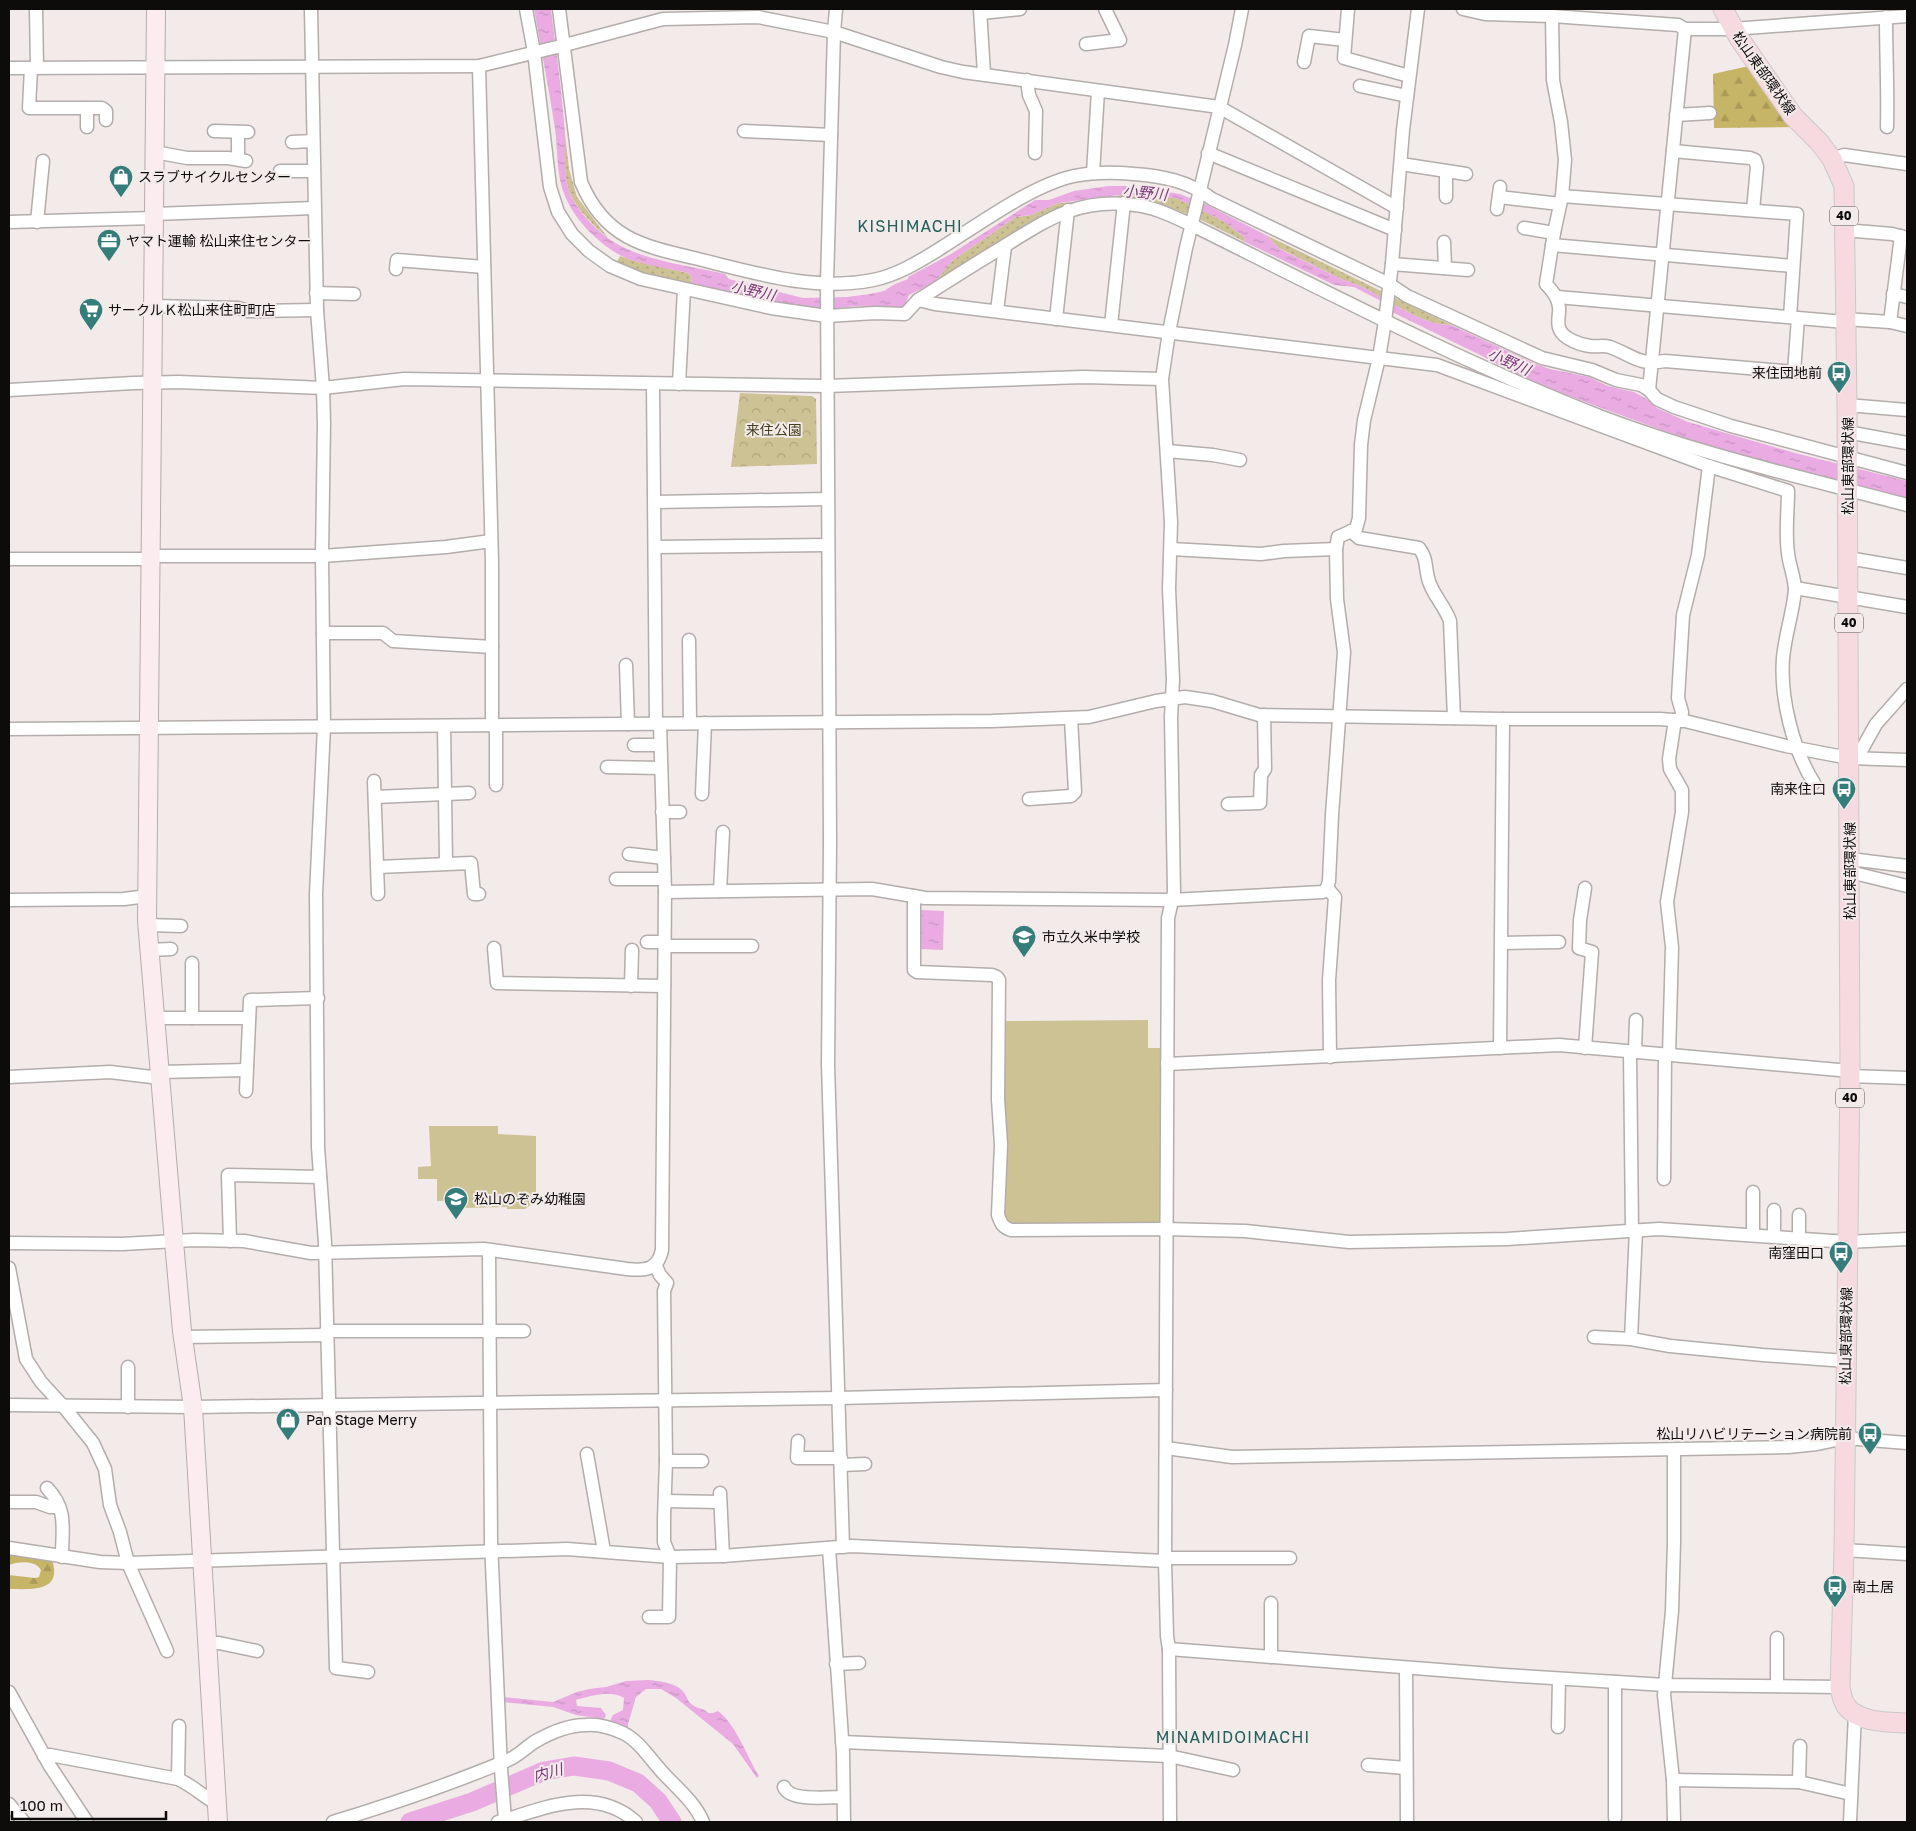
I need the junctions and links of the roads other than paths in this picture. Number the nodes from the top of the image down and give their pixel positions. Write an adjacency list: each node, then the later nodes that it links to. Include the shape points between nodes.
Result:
1 (36, 9): 31 (street)
2 (156, 9): 28 (street)
3 (311, 9): 27 (street)
4 (526, 9): 25 (street)
5 (560, 9): 24 (street)
6 (836, 9): 21 (street)
7 (1020, 9): 14 (street)
8 (1105, 9): 23 (street, via 1120,40)
9 (1242, 9): 38 (street)
10 (1348, 9): 22 (street)
11 (1418, 9): 33 (street)
12 (1463, 9): 16 (street, via 1485,14)
13 (1723, 9): 20 (main road, 松山東部環状線 / 40)
14 (980, 11): 32 (street)
15 (664, 14): 21 (street, via 758,17); 24 (street)
16 (1552, 16): 19 (street, via 1678,25); 66 (street, via 1553,80 1565,160)
17 (1907, 16): 18 (street)
18 (1886, 17): 20 (street); 44 (street)
19 (1685, 29): 20 (street); 41 (street)
20 (1733, 29): 54 (main road, 松山東部環状線 / 40, via 1793,116)
21 (834, 32): 32 (street, via 941,67); 47 (street)
22 (1346, 40): 26 (street, via 1309,36); 33 (street, via 1344,58)
23 (1086, 44)
24 (563, 46): 25 (street); 91 (street, via 582,182 587,196 610,224 644,246 788,280)
25 (536, 52): 29 (street); 93 (street, via 550,187 558,212 572,234 610,266 641,279)
26 (1302, 56)
27 (311, 65): 28 (street); 29 (street); 48 (street)
28 (156, 66): 31 (street); 51 (street)
29 (479, 66): 87 (street)
30 (9, 68): 31 (street)
31 (34, 68): 39 (street, via 29,108)
32 (984, 74): 34 (street)
33 (1409, 76): 37 (street)
34 (1027, 80): 36 (street); 53 (street, via 1028,95 1036,111)
35 (1360, 86): 37 (street)
36 (1098, 91): 38 (street); 61 (street)
37 (1407, 96): 56 (street)
38 (1219, 107): 52 (street); 70 (street)
39 (87, 109): 42 (street, via 102,108 106,111); 43 (street)
40 (1710, 113): 41 (street)
41 (1676, 115): 50 (street)
42 (106, 120)
43 (87, 127)
44 (1887, 127)
45 (214, 131): 51 (street, via 243,132 242,160 187,158)
46 (744, 131): 47 (street)
47 (831, 135): 91 (street)
48 (313, 141): 49 (street); 59 (street)
49 (292, 142)
50 (1673, 151): 68 (street); 72 (street, via 1755,160)
51 (155, 152): 73 (street)
52 (1208, 152): 63 (street); 78 (street)
53 (1034, 153)
54 (1832, 159): 57 (street, via 1844,155); 79 (main road, 松山東部環状線 / 40, via 1844,186)
55 (43, 161): 75 (street)
56 (1401, 164): 60 (street); 70 (street)
57 (1907, 164)
58 (280, 171): 59 (street)
59 (314, 171): 69 (street)
60 (1446, 171): 62 (street); 64 (street)
61 (1093, 173): 63 (street, via 1167,178); 91 (street, via 1037,190 914,265 874,280)
62 (1466, 174)
63 (1199, 192): 76 (street); 92 (street)
64 (1446, 197)
65 (1499, 198): 66 (street)
66 (1561, 200): 68 (street); 81 (street)
67 (1124, 203): 71 (street); 76 (street, via 1152,208); 110 (street)
68 (1668, 203): 72 (street); 84 (street)
69 (314, 208): 73 (street); 94 (street)
70 (1397, 208): 78 (street)
71 (1068, 210): 83 (street); 107 (street)
72 (1753, 210): 86 (street, via 1797,214)
73 (154, 216): 75 (street); 100 (street)
74 (9, 222): 75 (street)
75 (37, 222)
76 (1192, 224): 106 (street); 112 (street)
77 (1524, 228): 81 (street)
78 (1395, 230): 85 (street)
79 (1844, 230): 80 (street); 108 (main road, 松山東部環状線 / 40)
80 (1904, 237): 96 (street)
81 (1553, 239): 84 (street); 97 (street, via 1546,284)
82 (1444, 242): 88 (street)
83 (1005, 246): 99 (street); 103 (street)
84 (1663, 254): 86 (street); 101 (street)
85 (1392, 264): 88 (street); 92 (street)
86 (1793, 266): 105 (street)
87 (484, 267): 89 (street, via 397,260); 116 (street)
88 (1444, 268): 90 (street)
89 (396, 269)
90 (1468, 270)
91 (827, 285): 104 (street)
92 (1389, 286): 106 (street); 123 (street, via 1542,358 1592,370)
93 (684, 289): 104 (street, via 771,308); 119 (street)
94 (316, 293): 95 (street); 102 (street)
95 (354, 294)
96 (1892, 294): 98 (street); 109 (street)
97 (1556, 297): 101 (street); 114 (street, via 1558,325 1564,336 1590,346 1608,346)
98 (1907, 297)
99 (918, 300): 103 (street); 104 (street, via 905,314)
100 (153, 306): 102 (street); 117 (street)
101 (1658, 306): 105 (street); 114 (street)
102 (317, 310): 121 (street)
103 (998, 311): 107 (street)
104 (827, 314): 120 (street)
105 (1794, 317): 108 (street); 114 (street, via 1794,372 1665,362)
106 (1385, 318): 113 (street); 133 (street, via 1518,383 1604,418 1707,453)
107 (1056, 319): 110 (street)
108 (1845, 321): 109 (street); 124 (main road, 松山東部環状線 / 40)
109 (1890, 322): 111 (street)
110 (1111, 325): 112 (street)
111 (1907, 326)
112 (1169, 332): 113 (street); 115 (street)
113 (1379, 358): 131 (street, via 1446,367); 137 (street, via 1364,420 1359,518 1356,528)
114 (1652, 364): 123 (street)
115 (1162, 379): 120 (street, via 1011,378); 128 (street)
116 (486, 380): 118 (street); 121 (street, via 404,379); 138 (street)
117 (152, 383): 121 (street); 122 (street); 144 (street)
118 (654, 384): 119 (street); 135 (street)
119 (679, 384): 120 (street)
120 (826, 386): 134 (street)
121 (324, 388): 143 (street)
122 (9, 390)
123 (1650, 390): 130 (street, via 1657,399 1674,407)
124 (1848, 405): 125 (street); 126 (main road, 松山東部環状線 / 40)
125 (1907, 410)
126 (1848, 432): 127 (street); 130 (main road, 松山東部環状線 / 40)
127 (1907, 443)
128 (1168, 451): 129 (street); 141 (street)
129 (1240, 460)
130 (1848, 460): 132 (street); 133 (main road, 松山東部環状線 / 40)
131 (1709, 466): 148 (street, via 1788,491 1787,551); 162 (street, via 1698,555 1683,616 1678,698 1682,712)
132 (1907, 473)
133 (1848, 489): 136 (street); 145 (main road, 松山東部環状線 / 40)
134 (827, 499): 135 (street); 139 (street)
135 (655, 502): 140 (street)
136 (1907, 506)
137 (1351, 531): 142 (street, via 1338,537); 160 (street, via 1359,538 1419,548 1426,556 1428,578 1450,622)
138 (491, 541): 143 (street); 153 (street)
139 (828, 545): 140 (street); 163 (street)
140 (655, 547): 167 (street)
141 (1171, 548): 142 (street, via 1261,554); 156 (street)
142 (1336, 549): 158 (street, via 1337,599 1344,652)
143 (322, 556): 144 (street); 151 (street)
144 (150, 557): 146 (street); 170 (street)
145 (1848, 558): 147 (street); 149 (main road, 松山東部環状線 / 40)
146 (9, 559)
147 (1907, 568)
148 (1795, 588): 149 (street); 175 (street, via 1782,660 1786,704)
149 (1848, 597): 150 (street); 176 (main road, 松山東部環状線 / 40)
150 (1907, 607)
151 (323, 633): 153 (street, via 383,633 392,641); 171 (street)
152 (689, 640): 164 (street)
153 (492, 647): 169 (street)
154 (626, 665): 166 (street)
155 (1907, 689): 176 (street, via 1876,724)
156 (1172, 698): 157 (street, via 1199,699); 159 (street, via 1089,717); 210 (street)
157 (1264, 715): 158 (street); 188 (street, via 1266,769 1261,775 1260,803)
158 (1338, 717): 160 (street); 201 (street)
159 (1071, 718): 163 (street); 187 (street, via 1075,792 1071,796)
160 (1454, 718): 161 (street)
161 (1503, 719): 162 (street); 215 (street)
162 (1678, 720): 175 (street); 233 (street, via 1669,759 1670,769 1682,790 1682,812 1668,902 1672,947)
163 (829, 721): 165 (street); 203 (street)
164 (690, 723): 165 (street); 167 (street)
165 (705, 723): 185 (street)
166 (628, 724): 167 (street); 169 (street)
167 (658, 724): 174 (street)
168 (444, 726): 169 (street); 171 (street); 184 (street)
169 (494, 726): 182 (street)
170 (149, 727): 171 (street); 172 (street); 207 (street)
171 (324, 727): 225 (street, via 316,894)
172 (9, 729)
173 (634, 746): 174 (street)
174 (660, 746): 179 (street)
175 (1796, 748): 176 (street); 181 (street)
176 (1853, 758): 177 (street); 195 (main road, 松山東部環状線 / 40)
177 (1907, 760)
178 (607, 767): 179 (street)
179 (661, 768): 189 (street)
180 (374, 781): 186 (street)
181 (1814, 783)
182 (496, 785)
183 (469, 793): 184 (street)
184 (445, 794): 186 (street); 194 (street)
185 (702, 794)
186 (374, 797): 197 (street)
187 (1029, 799)
188 (1228, 804)
189 (662, 812): 190 (street); 193 (street)
190 (680, 812)
191 (723, 832): 204 (street)
192 (629, 854): 193 (street)
193 (664, 858): 199 (street)
194 (446, 863): 197 (street); 206 (street, via 471,863 474,894)
195 (1850, 866): 196 (street); 200 (street); 237 (main road, 松山東部環状線 / 40)
196 (1907, 866)
197 (378, 867): 205 (street)
198 (616, 879): 199 (street)
199 (665, 886): 204 (street); 216 (street)
200 (1907, 886)
201 (1327, 888): 210 (street, via 1323,892); 234 (street, via 1335,897 1329,980)
202 (1585, 888): 231 (street, via 1579,948 1592,952)
203 (829, 890): 204 (street); 208 (street, via 872,889); 270 (street, via 828,1065)
204 (720, 891)
205 (378, 894)
206 (480, 894)
207 (147, 896): 209 (street); 211 (street)
208 (914, 896): 210 (street); 247 (street, via 914,970 992,975 999,980 1001,1145 998,1215 1001,1224 1011,1230)
209 (9, 900)
210 (1172, 900): 235 (street, via 1168,918)
211 (148, 925): 212 (street); 219 (street)
212 (181, 926)
213 (647, 942): 216 (street)
214 (1559, 942): 215 (street)
215 (1502, 943): 230 (street)
216 (664, 944): 217 (street); 224 (street)
217 (752, 946)
218 (494, 948): 223 (street, via 498,983)
219 (150, 950): 220 (street); 226 (street)
220 (171, 950)
221 (632, 950): 223 (street)
222 (192, 963): 227 (street)
223 (631, 986): 224 (street)
224 (664, 986): 259 (street, via 662,1250)
225 (318, 998): 228 (street, via 250,1000); 242 (street)
226 (155, 1018): 227 (street); 238 (street)
227 (192, 1018): 228 (street)
228 (249, 1018): 236 (street)
229 (1636, 1020): 232 (street)
230 (1500, 1048): 231 (street); 234 (street)
231 (1585, 1048): 232 (street)
232 (1632, 1052): 233 (street); 248 (street)
233 (1667, 1055): 237 (street); 243 (street)
234 (1330, 1057): 235 (street)
235 (1167, 1064): 247 (street)
236 (246, 1070): 238 (street); 241 (street)
237 (1850, 1074): 240 (street); 255 (main road, 松山東部環状線 / 40)
238 (160, 1075): 239 (street, via 110,1072); 254 (street)
239 (9, 1077)
240 (1907, 1078)
241 (246, 1090)
242 (320, 1177): 253 (street, via 228,1175); 258 (street)
243 (1664, 1179)
244 (1753, 1192): 249 (street)
245 (1774, 1210): 250 (street)
246 (1799, 1215): 251 (street)
247 (1165, 1229): 248 (street, via 1245,1231 1349,1242 1508,1238); 269 (street)
248 (1634, 1230): 249 (street); 266 (street)
249 (1753, 1235): 250 (street)
250 (1774, 1236): 251 (street)
251 (1799, 1238): 255 (street)
252 (1907, 1239): 255 (street)
253 (230, 1241): 254 (street); 258 (street)
254 (174, 1242): 256 (street); 264 (street)
255 (1848, 1242): 267 (main road, 松山東部環状線 / 40)
256 (9, 1243)
257 (489, 1250): 258 (street); 259 (street, via 639,1270); 261 (street)
258 (325, 1253): 263 (street)
259 (655, 1264): 271 (street, via 667,1283 664,1291)
260 (9, 1268): 275 (street, via 26,1359 41,1382)
261 (490, 1331): 262 (street); 263 (street); 272 (street)
262 (524, 1331)
263 (327, 1333): 264 (street); 274 (street)
264 (183, 1337): 277 (street)
265 (1594, 1337): 266 (street)
266 (1631, 1339): 267 (street, via 1670,1346)
267 (1846, 1361): 278 (main road, 松山東部環状線 / 40)
268 (128, 1367): 276 (street)
269 (1166, 1390): 270 (street); 281 (street)
270 (839, 1398): 271 (street); 286 (street)
271 (665, 1400): 272 (street); 284 (street)
272 (490, 1403): 274 (street); 296 (street)
273 (9, 1405): 275 (street)
274 (328, 1405): 277 (street); 301 (street)
275 (64, 1407): 276 (street); 306 (street, via 94,1444 105,1469 110,1505)
276 (128, 1407): 277 (street)
277 (192, 1408): 305 (street)
278 (1845, 1438): 280 (street); 282 (street, via 1788,1447); 295 (main road, 松山東部環状線 / 40)
279 (798, 1441): 286 (street, via 797,1458)
280 (1907, 1443)
281 (1166, 1448): 282 (street, via 1232,1457); 304 (street)
282 (1674, 1450): 321 (street, via 1672,1602)
283 (587, 1454): 297 (street)
284 (666, 1461): 285 (street); 289 (street)
285 (702, 1461)
286 (841, 1461): 287 (street); 292 (street)
287 (865, 1464)
288 (47, 1488): 291 (street)
289 (665, 1501): 299 (street, via 720,1497); 302 (street, via 664,1542)
290 (9, 1502): 291 (street, via 36,1502)
291 (59, 1507): 300 (street, via 62,1511)
292 (843, 1547): 294 (street); 304 (street)
293 (9, 1548): 300 (street)
294 (829, 1548): 299 (street); 316 (street)
295 (1844, 1550): 298 (street); 323 (main road, 松山東部環状線 / 40)
296 (492, 1552): 297 (street, via 568,1549); 301 (street); 334 (street)
297 (604, 1552): 302 (street)
298 (1907, 1554)
299 (723, 1556): 302 (street)
300 (62, 1557): 306 (street)
301 (334, 1557): 305 (street); 318 (street, via 336,1668)
302 (670, 1557): 308 (street, via 669,1617)
303 (1290, 1558): 304 (street)
304 (1165, 1560): 311 (street)
305 (202, 1562): 306 (street); 310 (street)
306 (128, 1563): 312 (street)
307 (1271, 1603): 314 (street)
308 (649, 1617)
309 (1777, 1638): 322 (street)
310 (207, 1643): 313 (street, via 219,1642); 344 (street)
311 (1169, 1649): 314 (street); 332 (street)
312 (167, 1651)
313 (257, 1651)
314 (1271, 1657): 317 (street)
315 (859, 1663): 316 (street)
316 (836, 1664): 329 (street)
317 (1406, 1668): 319 (street); 335 (street)
318 (368, 1672)
319 (1559, 1678): 320 (street); 328 (street)
320 (1615, 1682): 321 (street); 346 (street)
321 (1665, 1685): 322 (street); 338 (street)
322 (1777, 1686): 323 (street)
323 (1840, 1687): 325 (main road, 松山東部環状線 / 40, via 1846,1706)
324 (9, 1692): 331 (street)
325 (1855, 1714): 326 (main road, via 1870,1720); 341 (street)
326 (1907, 1723)
327 (179, 1726): 337 (street)
328 (1558, 1727)
329 (842, 1742): 332 (street); 342 (street)
330 (1800, 1746): 339 (street)
331 (44, 1756): 337 (street); 348 (street)
332 (1169, 1756): 336 (street); 354 (street)
333 (1368, 1765): 335 (street)
334 (501, 1766): 345 (street); 350 (street); 352 (street, via 537,1741 572,1726 606,1727 637,1743 687,1796)
335 (1406, 1768): 355 (street)
336 (1233, 1770)
337 (178, 1779): 344 (street)
338 (1674, 1780): 339 (street); 356 (street)
339 (1799, 1782): 341 (street)
340 (784, 1787): 342 (street, via 790,1795 798,1797)
341 (1852, 1794): 357 (street)
342 (844, 1797): 353 (street)
343 (9, 1804): 347 (street)
344 (217, 1804): 349 (street)
345 (502, 1818): 351 (street, via 573,1801 596,1803 617,1810)
346 (1615, 1818)
347 (24, 1822)
348 (87, 1822)
349 (218, 1822)
350 (333, 1822)
351 (636, 1822)
352 (703, 1822)
353 (844, 1822)
354 (1170, 1822)
355 (1407, 1822)
356 (1674, 1822)
357 (1850, 1822)

